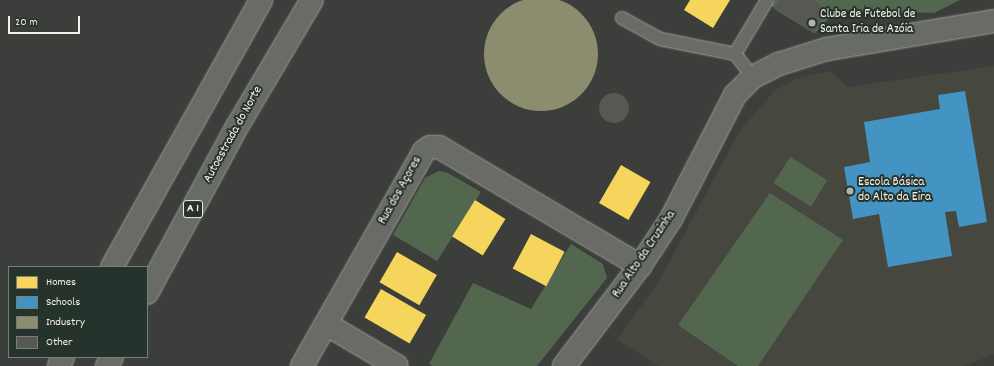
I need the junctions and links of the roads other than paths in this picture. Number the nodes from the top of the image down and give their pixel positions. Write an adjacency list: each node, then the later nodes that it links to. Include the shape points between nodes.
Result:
1 (261, 0): 8 (main road)
2 (312, 0): 10 (main road, Autoestrada do Norte / A 1, via 238,125)
3 (767, 0): 6 (lane)
4 (622, 18): 6 (lane, via 660,39)
5 (994, 21): 7 (main road, Rua Alto da Cruzinha, via 827,48 780,64)
6 (735, 54): 7 (lane)
7 (753, 77): 9 (main road, Rua Alto da Cruzinha, via 735,94 671,219)
8 (113, 266)
9 (640, 266): 11 (main road, Rua dos Açores, via 439,147 430,146 424,150); 14 (main road, Rua Alto da Cruzinha)
10 (148, 291)
11 (326, 324): 12 (main road, Rua dos Açores); 13 (main road)
12 (302, 366)
13 (396, 366)
14 (564, 366)

